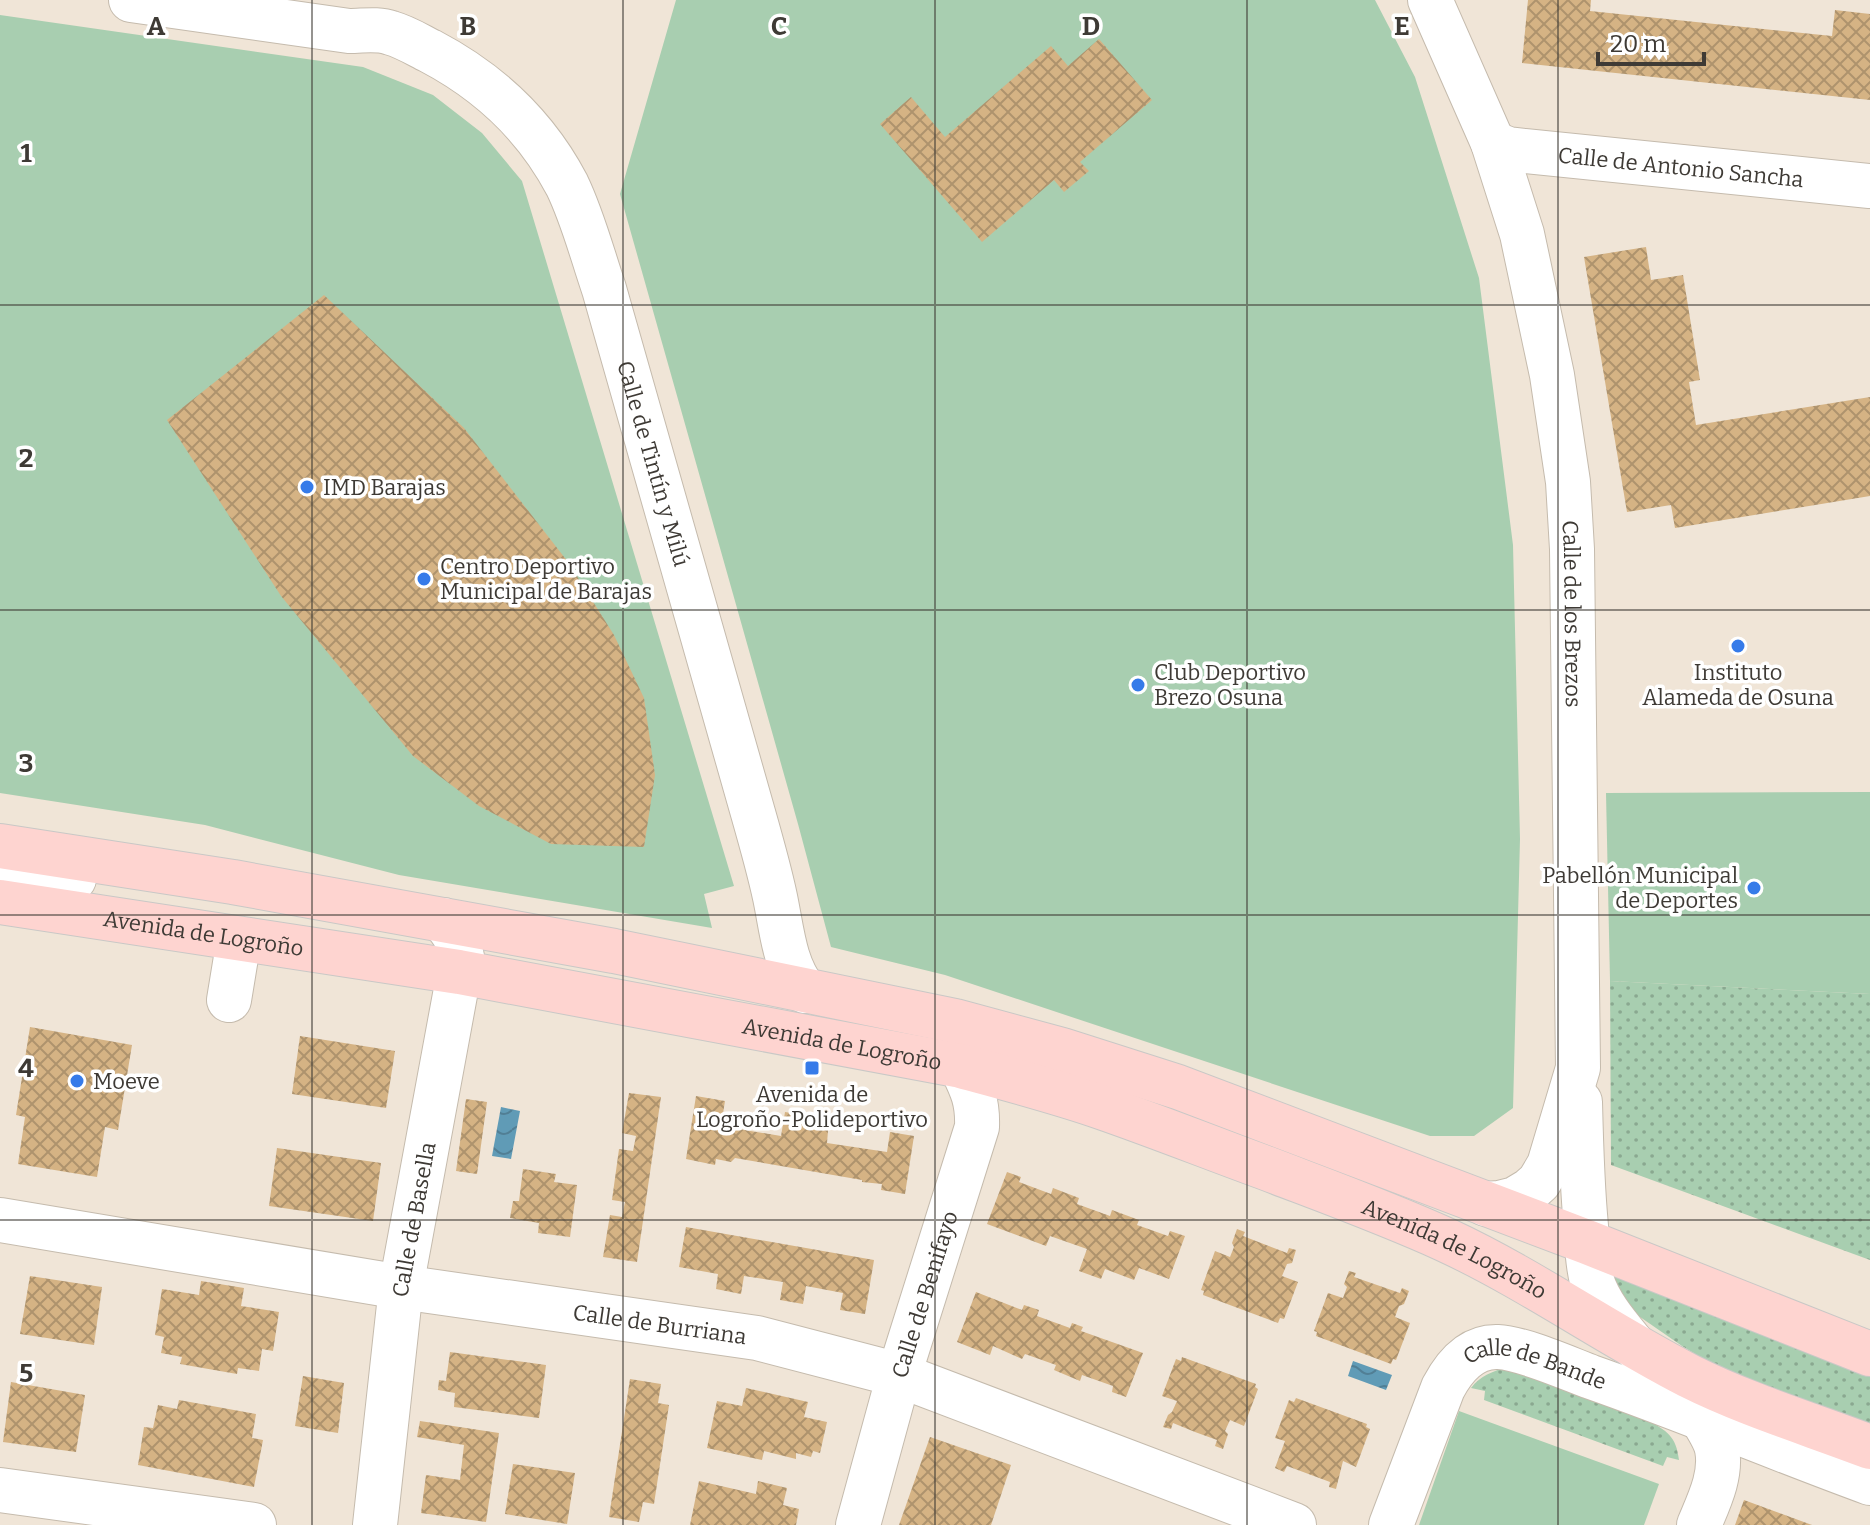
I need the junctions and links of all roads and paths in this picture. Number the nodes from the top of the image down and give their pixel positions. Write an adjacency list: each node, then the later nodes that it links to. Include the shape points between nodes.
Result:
1 (131, 0): 3 (street, Calle de Tintín y Milú, via 349,31)
2 (1430, 0): 4 (street, Calle de los Brezos)
3 (373, 14): 12 (street, Calle de Tintín y Milú, via 391,32 469,73 501,98 530,129 568,187 604,289 661,488 753,813 791,969)
4 (1493, 143): 5 (street, Calle de Antonio Sancha, via 1524,151); 15 (street, Calle de los Brezos, via 1525,249 1568,482)
5 (1870, 186)
6 (0, 846): 7 (main road, Avenida de Logroño)
7 (233, 882): 8 (street, Avenida de Logroño, via 198,894); 9 (main road, Avenida de Logroño)
8 (1, 901): 10 (main road, Avenida de Logroño)
9 (443, 920): 11 (street, Calle de Basella, via 460,946); 12 (main road, Avenida de Logroño)
10 (239, 939): 11 (main road, Avenida de Logroño); 13 (street)
11 (459, 972): 14 (main road, Avenida de Logroño); 19 (street, Calle de Basella)
12 (805, 991): 16 (main road, Avenida de Logroño, via 955,1021 1076,1054 1178,1087)
13 (229, 1000)
14 (961, 1066): 20 (main road, Avenida de Logroño, via 1100,1106 1364,1206 1485,1260); 22 (street, Calle de Benifayo, via 974,1093 977,1127)
15 (1578, 1068): 16 (street, Calle de los Brezos, via 1539,1182 1515,1199); 18 (street, Avenida de Logroño)
16 (1486, 1204): 18 (main road, Avenida de Logroño)
17 (0, 1220): 19 (street, Calle de Burriana)
18 (1587, 1242): 20 (street, Avenida de Logroño, via 1592,1281); 21 (main road, Avenida de Logroño)
19 (401, 1287): 22 (street, Calle de Burriana, via 757,1338); 28 (street, Calle de Basella)
20 (1635, 1347): 23 (street, Avenida de Logroño); 24 (main road, Avenida de Logroño, via 1725,1393)
21 (1870, 1354)
22 (899, 1375): 29 (street, Calle de Benifayo); 30 (street, Calle de Burriana)
23 (1696, 1417): 25 (street); 31 (street, Calle de Bande, via 1528,1355 1484,1349 1450,1374); 32 (street, via 1717,1447 1718,1463)
24 (1870, 1447)
25 (1870, 1483)
26 (0, 1490): 27 (street)
27 (254, 1525)
28 (375, 1525)
29 (858, 1525)
30 (1294, 1525)
31 (1391, 1525)
32 (1699, 1525)

